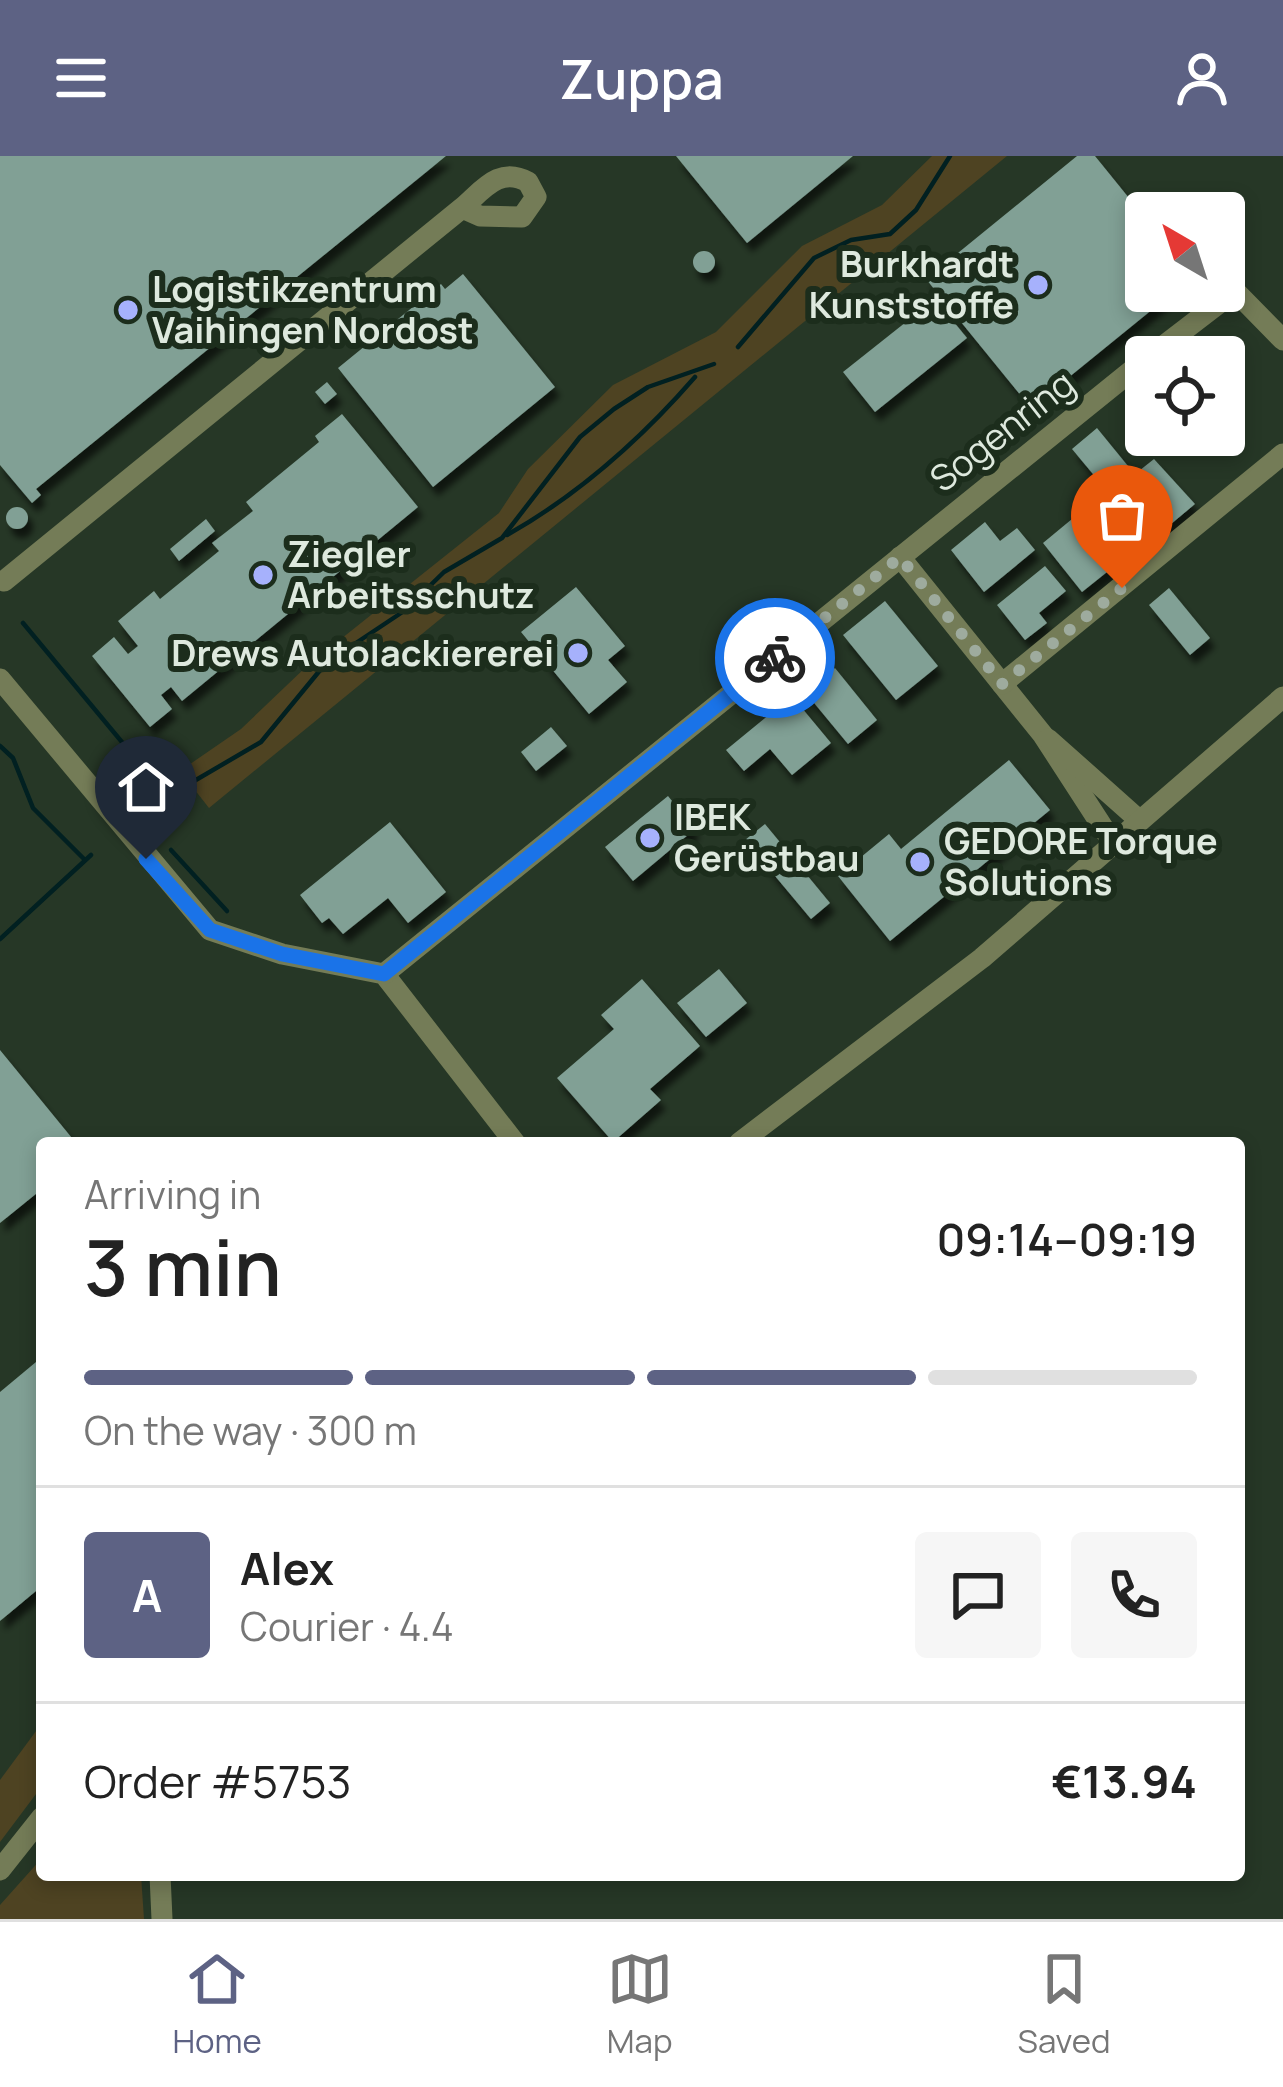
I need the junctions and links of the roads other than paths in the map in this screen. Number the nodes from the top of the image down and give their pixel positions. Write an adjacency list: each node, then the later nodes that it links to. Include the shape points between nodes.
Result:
1 (462, 208): 7 (street)
2 (1176, 336): 3 (street, Sogenring, via 1235,291)
3 (1283, 340)
4 (1125, 376): 6 (street, Sogenring)
5 (1283, 454): 9 (street)
6 (900, 557): 9 (street); 14 (street, Sogenring)
7 (2, 585)
8 (0, 679): 14 (street, via 210,930)
9 (1002, 684): 11 (street)
10 (1283, 697): 12 (street)
11 (1043, 735): 12 (street); 13 (street)
12 (1139, 820): 13 (street)
13 (1113, 843): 16 (street, via 880,1040)
14 (384, 974): 15 (street)
15 (510, 1137)
16 (747, 1137)
17 (36, 1825): 18 (street)
18 (0, 1870)
19 (160, 1881): 20 (street)
20 (162, 1919)

